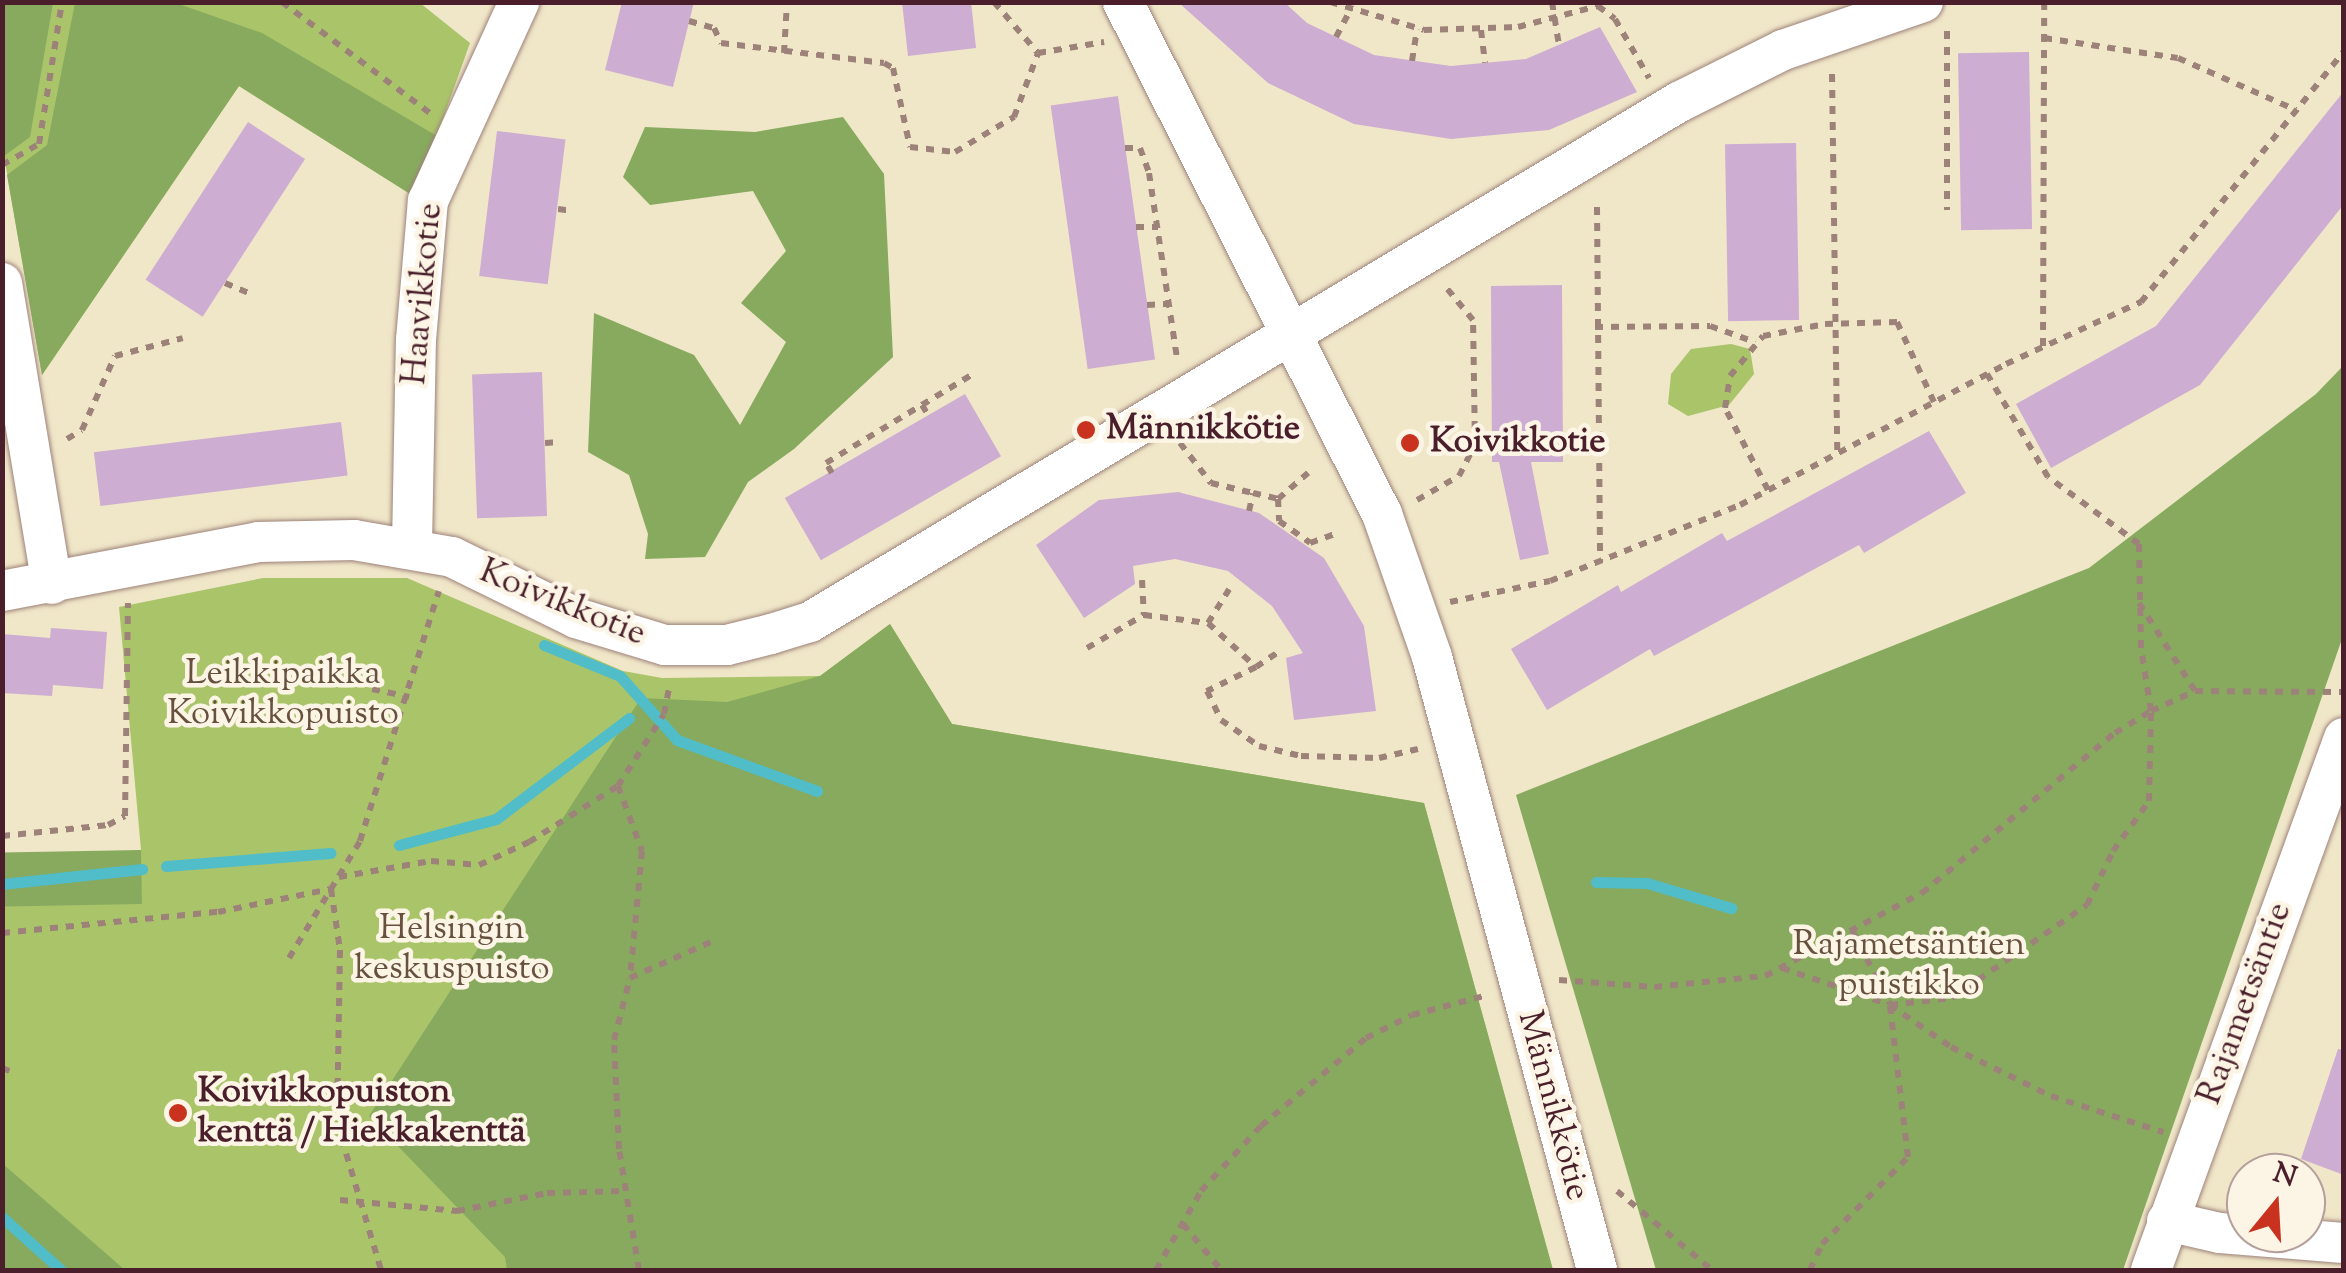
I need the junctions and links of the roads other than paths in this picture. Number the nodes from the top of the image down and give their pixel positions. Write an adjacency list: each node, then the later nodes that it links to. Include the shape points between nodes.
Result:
1 (519, 2): 6 (street, Haavikkotie, via 428,200 416,340)
2 (1123, 2): 5 (street, Männikkötie)
3 (1935, 11): 5 (street, Koivikkotie, via 1783,50 1666,109)
4 (2, 283): 7 (street)
5 (1292, 334): 6 (street, Koivikkotie, via 810,622 727,645 665,646 618,634); 12 (street, Männikkötie, via 1382,514 1416,606)
6 (412, 545): 7 (street, Koivikkotie, via 258,542)
7 (52, 584): 8 (street, Koivikkotie)
8 (2, 591)
9 (2344, 738): 10 (street, Rajametsäntie)
10 (2168, 1221): 11 (street, via 2220,1233); 13 (street, Rajametsäntie)
11 (2344, 1243)
12 (1596, 1270)
13 (2151, 1270)

